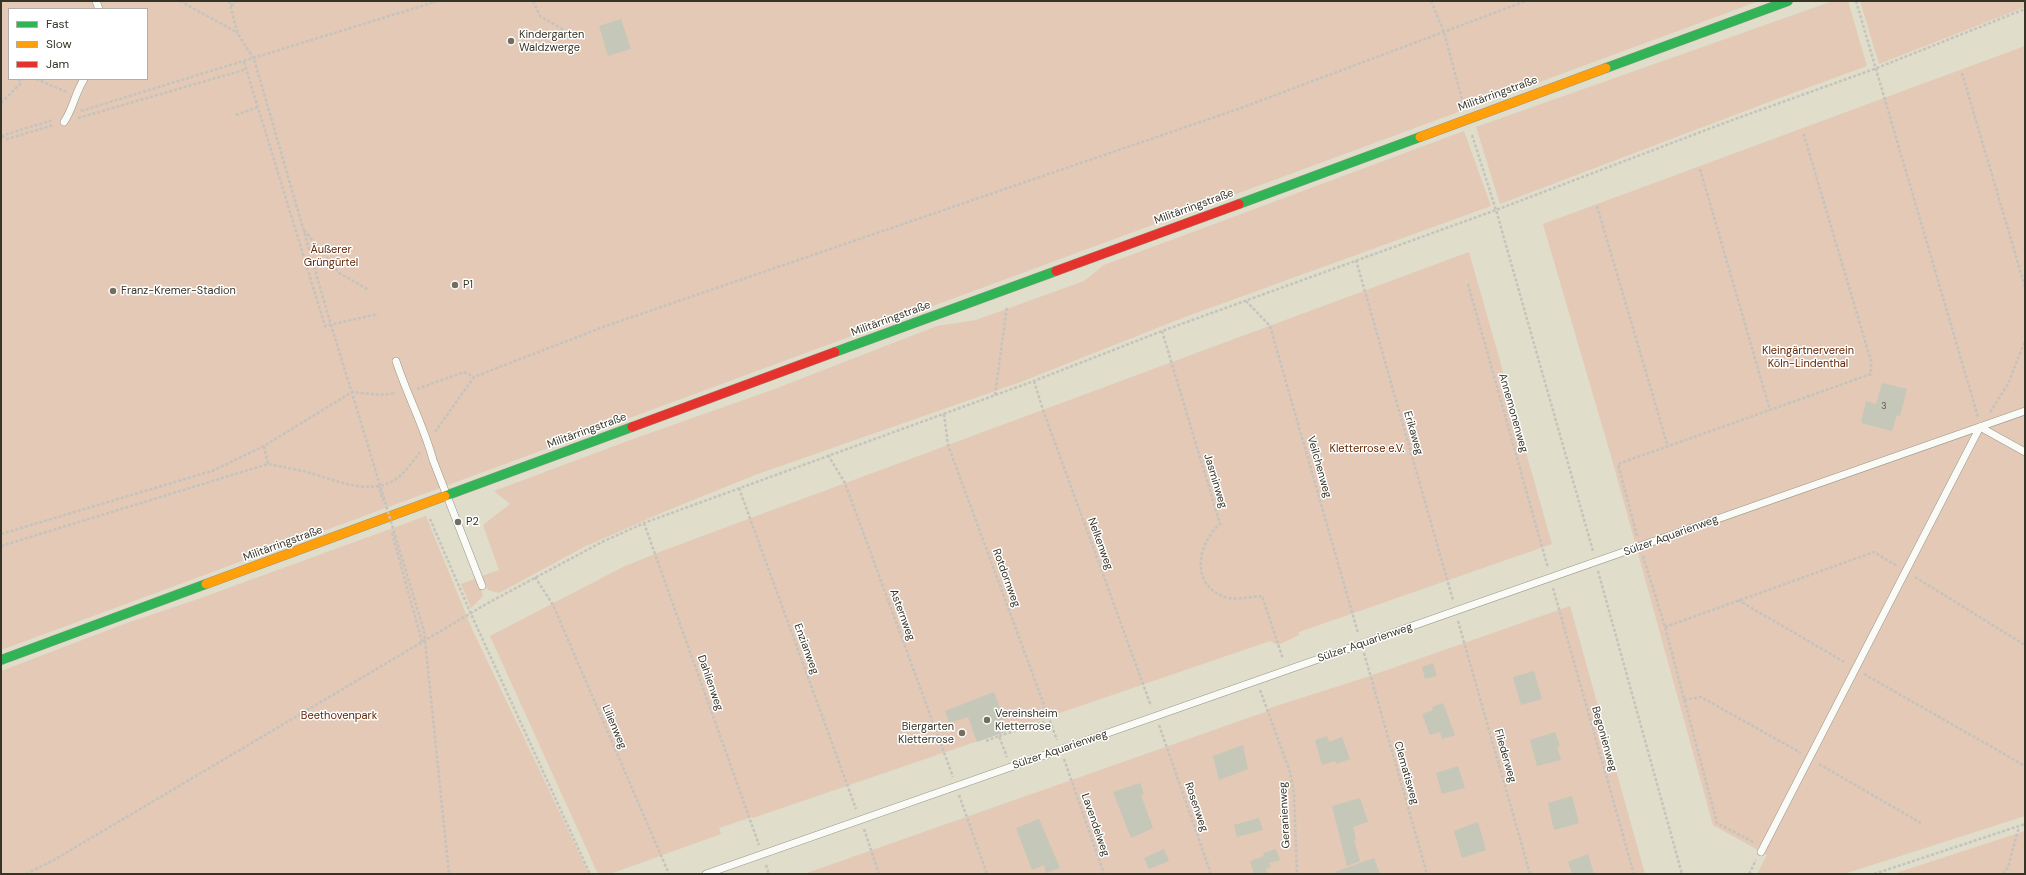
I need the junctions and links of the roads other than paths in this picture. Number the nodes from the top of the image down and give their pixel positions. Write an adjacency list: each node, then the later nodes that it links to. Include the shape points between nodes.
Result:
1 (1788, 1): 8 (main road, Militärringstraße)
2 (83, 80): 3 (lane)
3 (64, 122)
4 (396, 361): 8 (lane)
5 (2025, 411): 6 (lane, Sülzer Aquarienweg)
6 (1980, 427): 7 (lane); 11 (lane); 12 (lane, Sülzer Aquarienweg)
7 (2025, 452)
8 (448, 495): 9 (lane); 10 (main road, Militärringstraße)
9 (482, 586)
10 (1, 660)
11 (1761, 852)
12 (706, 874)

